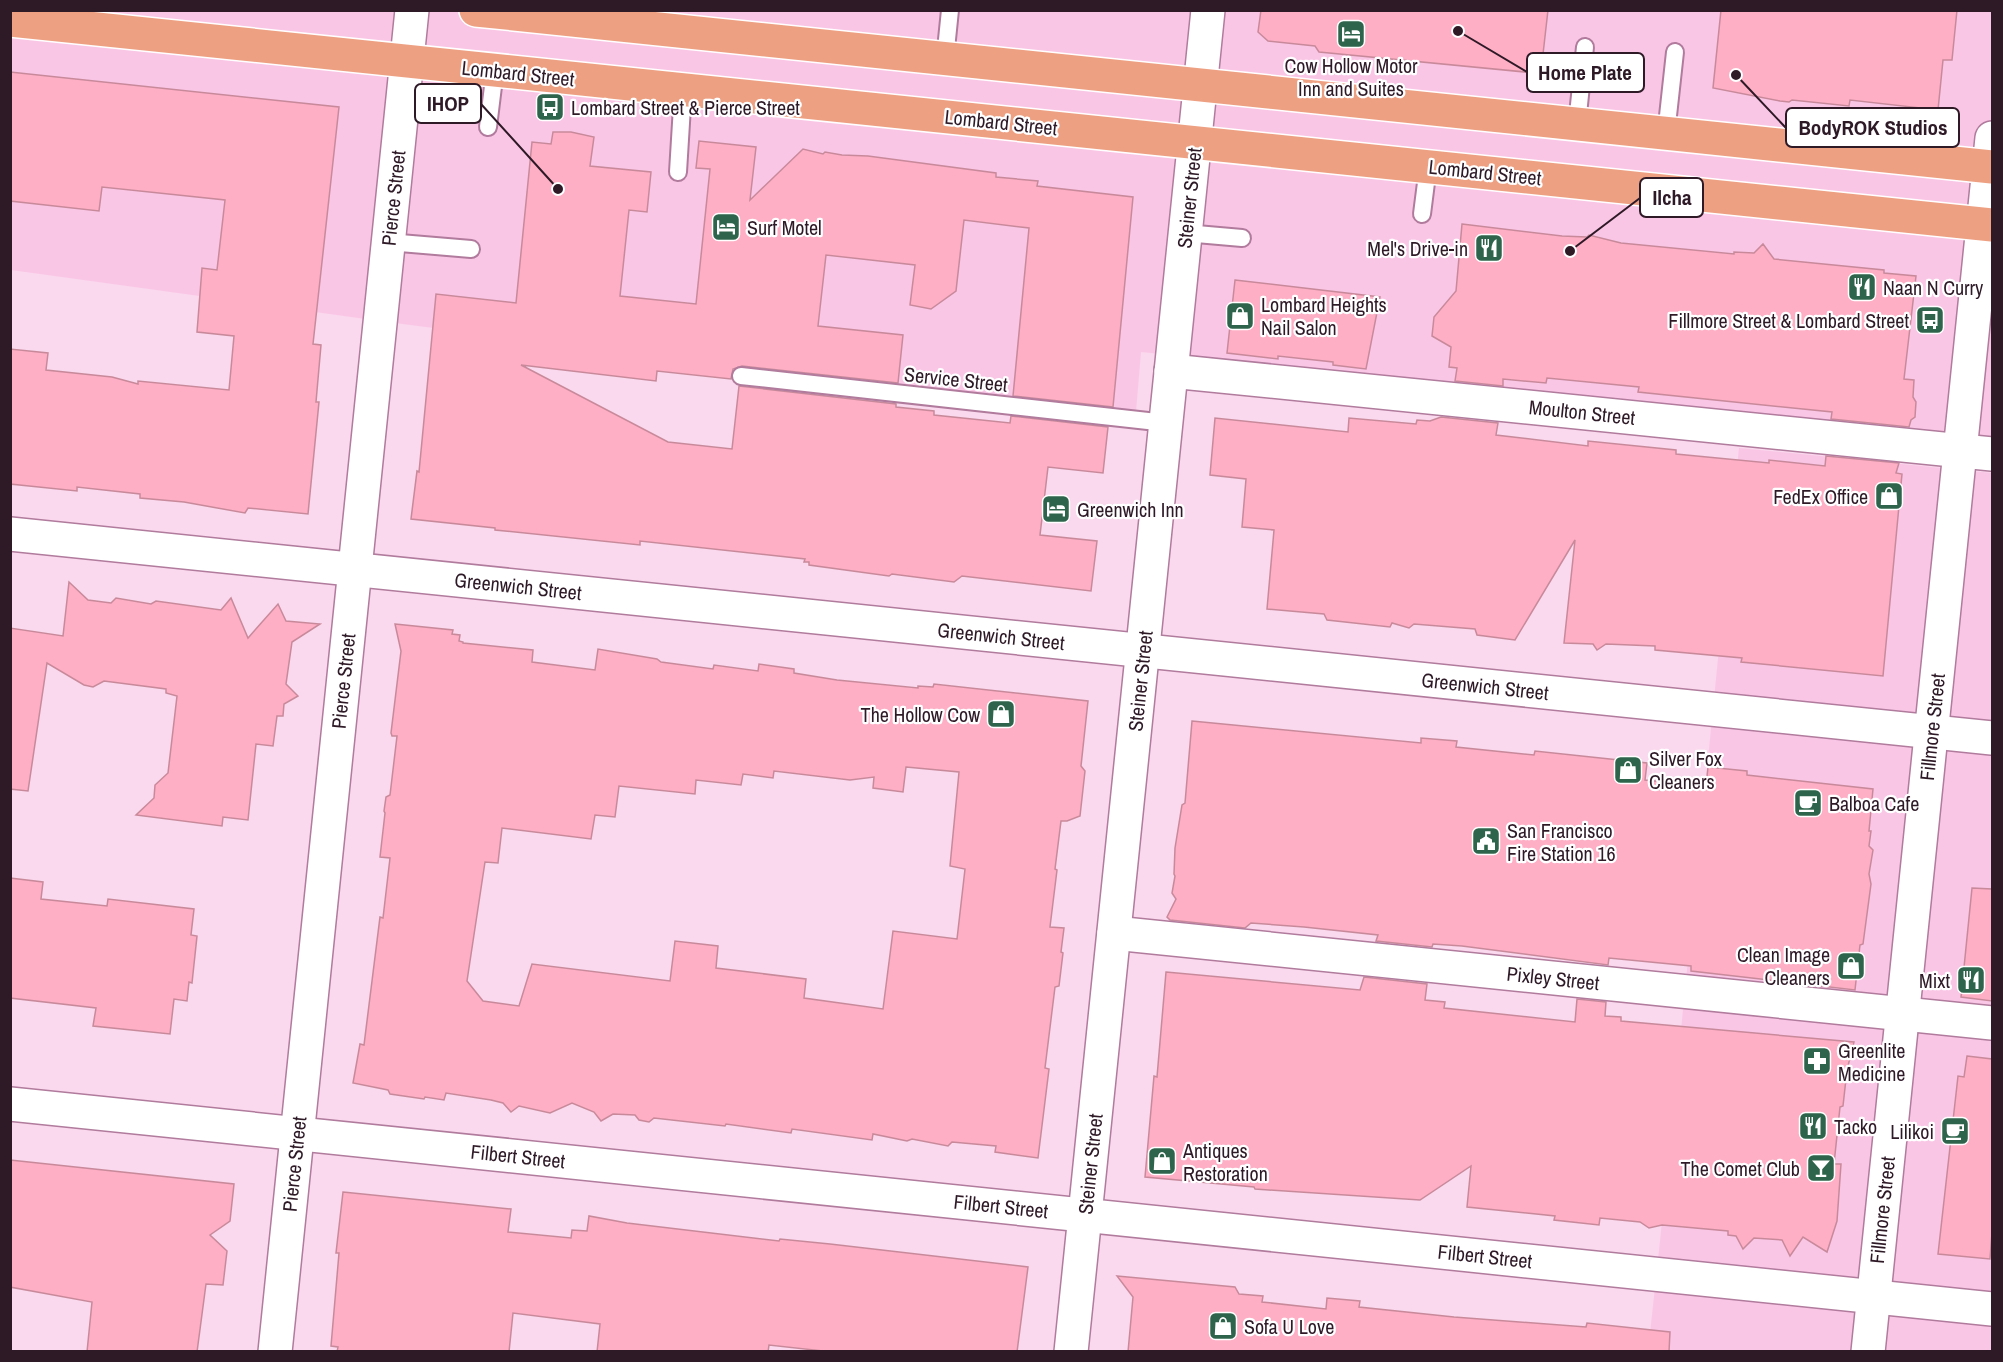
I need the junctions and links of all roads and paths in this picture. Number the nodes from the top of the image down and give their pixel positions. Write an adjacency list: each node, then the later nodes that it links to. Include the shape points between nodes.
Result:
1 (412, 10): 9 (street, Pierce Street)
2 (476, 10): 8 (highway)
3 (951, 10): 8 (lane)
4 (1208, 10): 11 (street, Steiner Street)
5 (10, 20): 9 (highway, Lombard Street)
6 (1585, 47): 13 (lane)
7 (1675, 52): 15 (lane)
8 (945, 59): 11 (highway)
9 (407, 61): 10 (highway, Lombard Street); 24 (street, Pierce Street)
10 (495, 70): 12 (highway, Lombard Street); 14 (lane)
11 (1201, 85): 13 (highway); 16 (street, Steiner Street)
12 (683, 90): 16 (highway, Lombard Street); 19 (lane)
13 (1577, 124): 15 (highway)
14 (488, 127)
15 (1666, 134): 17 (highway)
16 (1195, 142): 18 (highway, Lombard Street); 22 (street, Steiner Street)
17 (1992, 157): 21 (street, Fillmore Street)
18 (1428, 167): 20 (lane); 21 (highway, Lombard Street)
19 (678, 172)
20 (1422, 214)
21 (1988, 224): 29 (street, Fillmore Street)
22 (1185, 233): 23 (lane); 26 (street, Steiner Street)
23 (1242, 238)
24 (388, 242): 25 (lane); 32 (street, Pierce Street)
25 (471, 249)
26 (1171, 370): 28 (street, Steiner Street); 29 (street, Moulton Street)
27 (741, 376): 28 (lane, Service Street)
28 (1166, 423): 33 (street, Steiner Street)
29 (1960, 451): 30 (street, Moulton Street); 34 (street, Fillmore Street)
30 (1992, 454)
31 (10, 534): 32 (street, Greenwich Street)
32 (355, 569): 33 (street, Greenwich Street); 40 (street, Pierce Street)
33 (1143, 650): 34 (street, Greenwich Street); 36 (street, Steiner Street)
34 (1931, 732): 35 (street, Greenwich Street); 37 (street, Fillmore Street)
35 (1992, 738)
36 (1114, 933): 37 (street, Pixley Street); 41 (street, Steiner Street)
37 (1902, 1014): 38 (street, Pixley Street); 42 (street, Fillmore Street)
38 (1992, 1023)
39 (10, 1104): 40 (street, Filbert Street)
40 (297, 1134): 41 (street, Filbert Street); 44 (street, Pierce Street)
41 (1085, 1215): 42 (street, Filbert Street); 45 (street, Steiner Street)
42 (1873, 1296): 43 (street, Filbert Street); 46 (street, Fillmore Street)
43 (1992, 1309)
44 (275, 1352)
45 (1071, 1352)
46 (1868, 1352)

